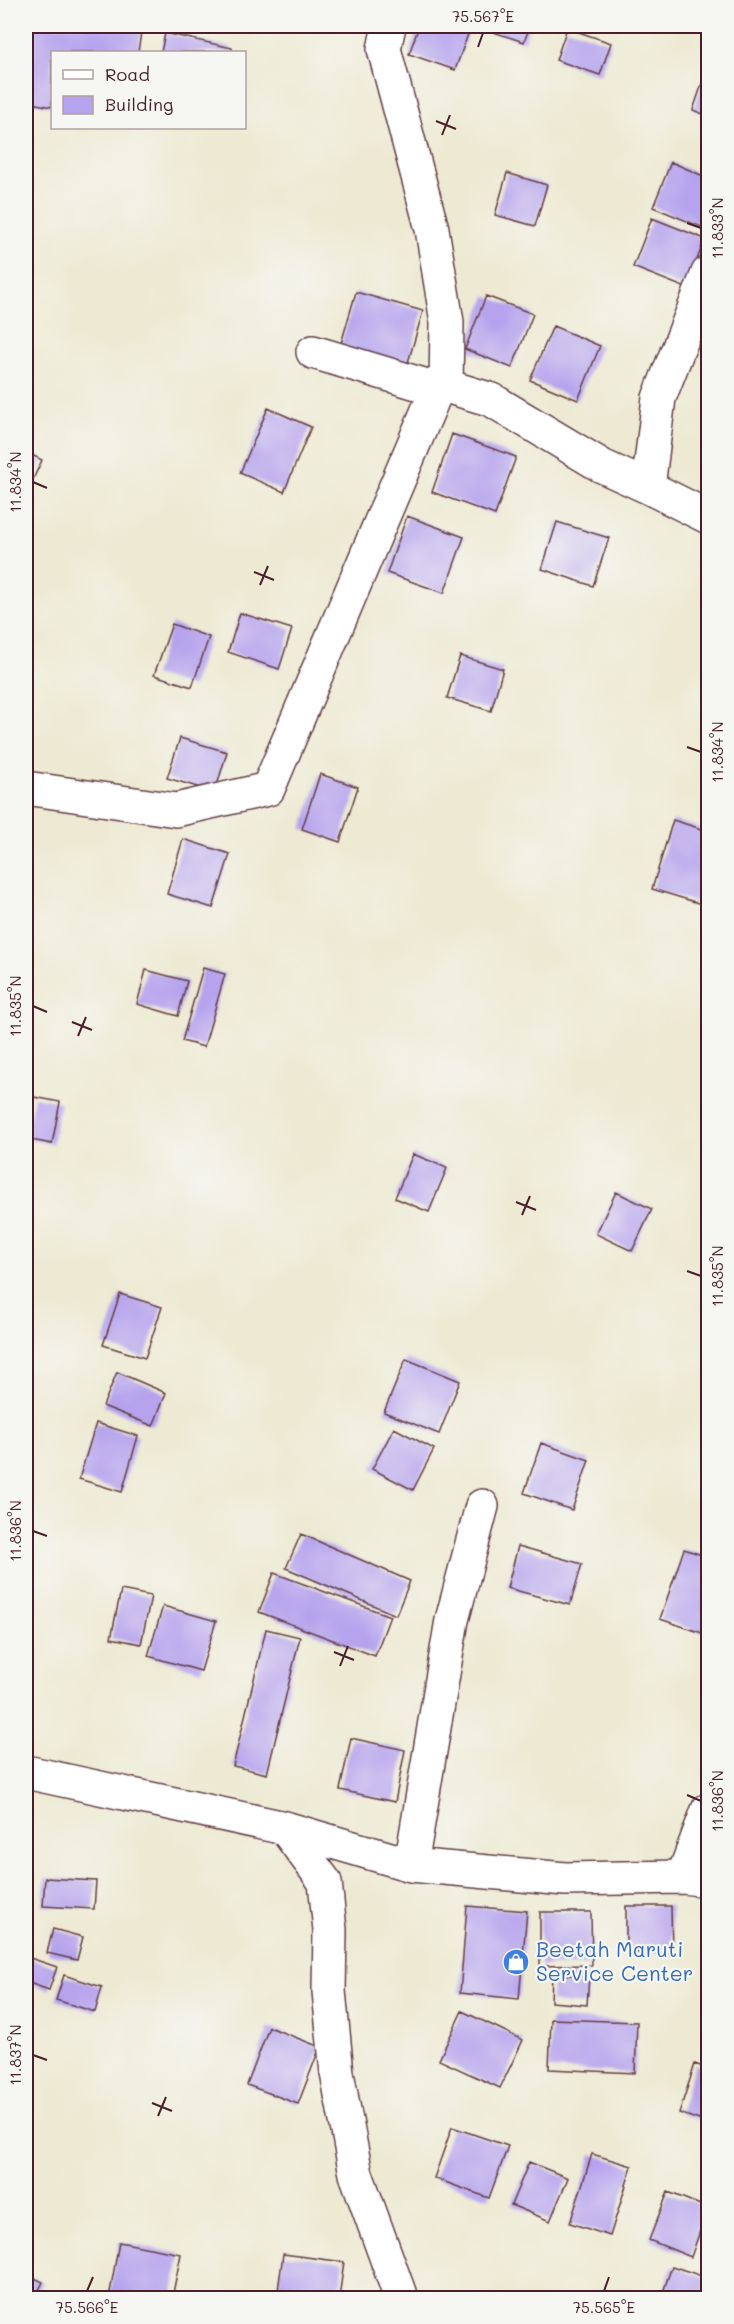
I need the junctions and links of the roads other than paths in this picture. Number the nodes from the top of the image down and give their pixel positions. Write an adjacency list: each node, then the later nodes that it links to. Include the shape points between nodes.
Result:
1 (389, 26): 4 (street, via 384,49 432,229 447,322)
2 (708, 273): 5 (street, via 659,398)
3 (313, 352): 4 (street)
4 (442, 388): 5 (street, via 492,400 602,466); 7 (street, via 268,789 176,810)
5 (648, 487): 6 (street)
6 (708, 517)
7 (26, 788)
8 (482, 1506): 12 (street, via 452,1620)
9 (26, 1772): 11 (street)
10 (708, 1810): 13 (street)
11 (285, 1828): 12 (street); 14 (street, via 324,1882 337,2073 356,2174)
12 (411, 1865): 13 (street, via 565,1879)
13 (696, 1878)
14 (401, 2298)

